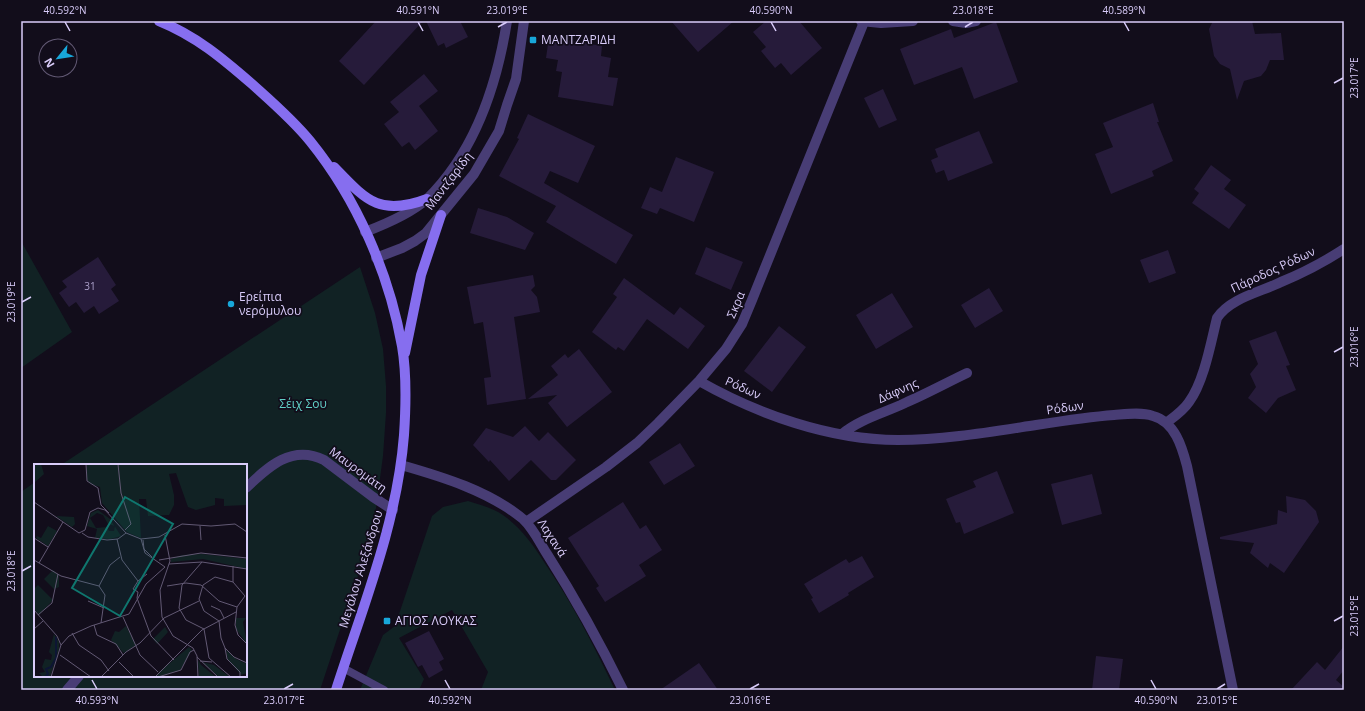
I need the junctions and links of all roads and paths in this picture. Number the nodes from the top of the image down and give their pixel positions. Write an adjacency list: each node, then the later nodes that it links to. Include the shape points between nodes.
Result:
1 (507, 21): 9 (street, Μαντζαρίδη, via 495,76 480,121 460,158)
2 (524, 21): 10 (street, Μαντζαρίδη, via 516,79 498,131 474,174)
3 (863, 21): 4 (street); 16 (street, Σκρα, via 742,324 726,349)
4 (913, 21)
5 (953, 21): 6 (street, via 966,24)
6 (976, 21)
7 (167, 22): 8 (main road, Μεγάλου Αλεξάνδρου, via 201,42 235,69 284,113)
8 (310, 142): 9 (main road, via 362,196 387,206 400,207); 11 (main road, Μεγάλου Αλεξάνδρου, via 346,193)
9 (427, 199): 11 (street, Μαντζαρίδη, via 391,221)
10 (441, 215): 13 (street, Μαντζαρίδη, via 426,233 415,241); 14 (main road, via 421,275)
11 (365, 232): 13 (main road, Μεγάλου Αλεξάνδρου)
12 (1344, 249): 17 (street, Πάροδος Ρόδων, via 1311,269 1238,300 1222,311 1217,318 1195,393 1186,406)
13 (376, 258): 14 (main road, Μεγάλου Αλεξάνδρου, via 394,310)
14 (403, 360): 19 (main road, Μεγάλου Αλεξάνδρου, via 406,406)
15 (967, 373): 18 (street, Δάφνης, via 909,402 854,425)
16 (699, 381): 18 (street, Ρόδων, via 729,397 771,414 813,428); 22 (street, Σκρα, via 637,442 577,488)
17 (1166, 423): 18 (street, Ρόδων, via 1151,415 1131,413 953,437 897,440); 29 (street, Ρόδων, via 1179,440 1187,466)
18 (842, 434)
19 (401, 465): 21 (main road, Μεγάλου Αλεξάνδρου); 22 (street, Λαχανά, via 486,496)
20 (247, 487): 21 (street, Μαυρομάτη, via 281,461 292,455 305,454 324,460)
21 (393, 510): 23 (main road, Μεγάλου Αλεξάνδρου)
22 (526, 522): 28 (street, Λαχανά, via 599,642)
23 (343, 668): 26 (main road, Μεγάλου Αλεξάνδρου); 27 (lane)
24 (78, 677): 25 (street)
25 (67, 690)
26 (336, 690)
27 (384, 690)
28 (623, 690)
29 (1233, 690)

